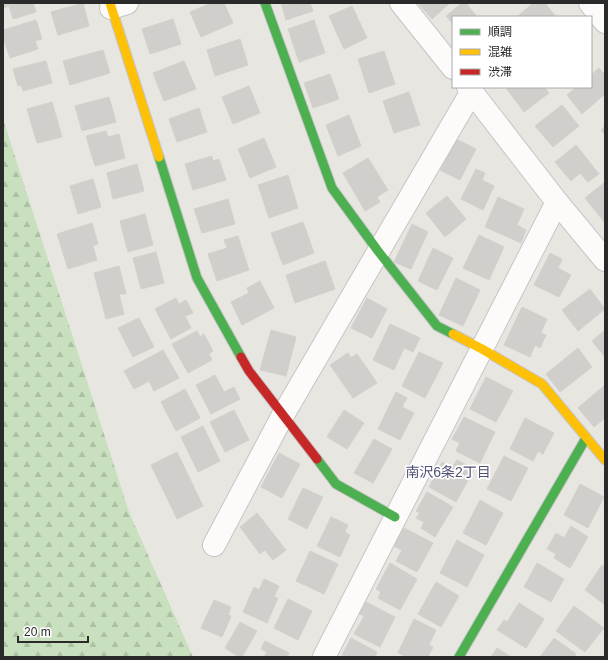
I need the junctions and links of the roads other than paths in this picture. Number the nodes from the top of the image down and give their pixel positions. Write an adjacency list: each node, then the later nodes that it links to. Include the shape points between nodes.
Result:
1 (265, 3): 9 (street, via 332,188)
2 (401, 3): 6 (street)
3 (590, 3): 5 (street)
4 (116, 5): 12 (street, via 197,278 250,372)
5 (605, 22)
6 (452, 67)
7 (470, 89): 8 (street); 9 (street)
8 (557, 202): 10 (street); 11 (street)
9 (378, 251): 11 (street, via 437,326); 12 (street)
10 (605, 260)
11 (482, 349): 13 (street, via 542,384); 15 (street)
12 (283, 415): 15 (street, via 336,484); 16 (street)
13 (586, 438): 14 (street); 18 (street)
14 (605, 460)
15 (395, 517): 17 (street)
16 (214, 545)
17 (324, 657)
18 (459, 657)

